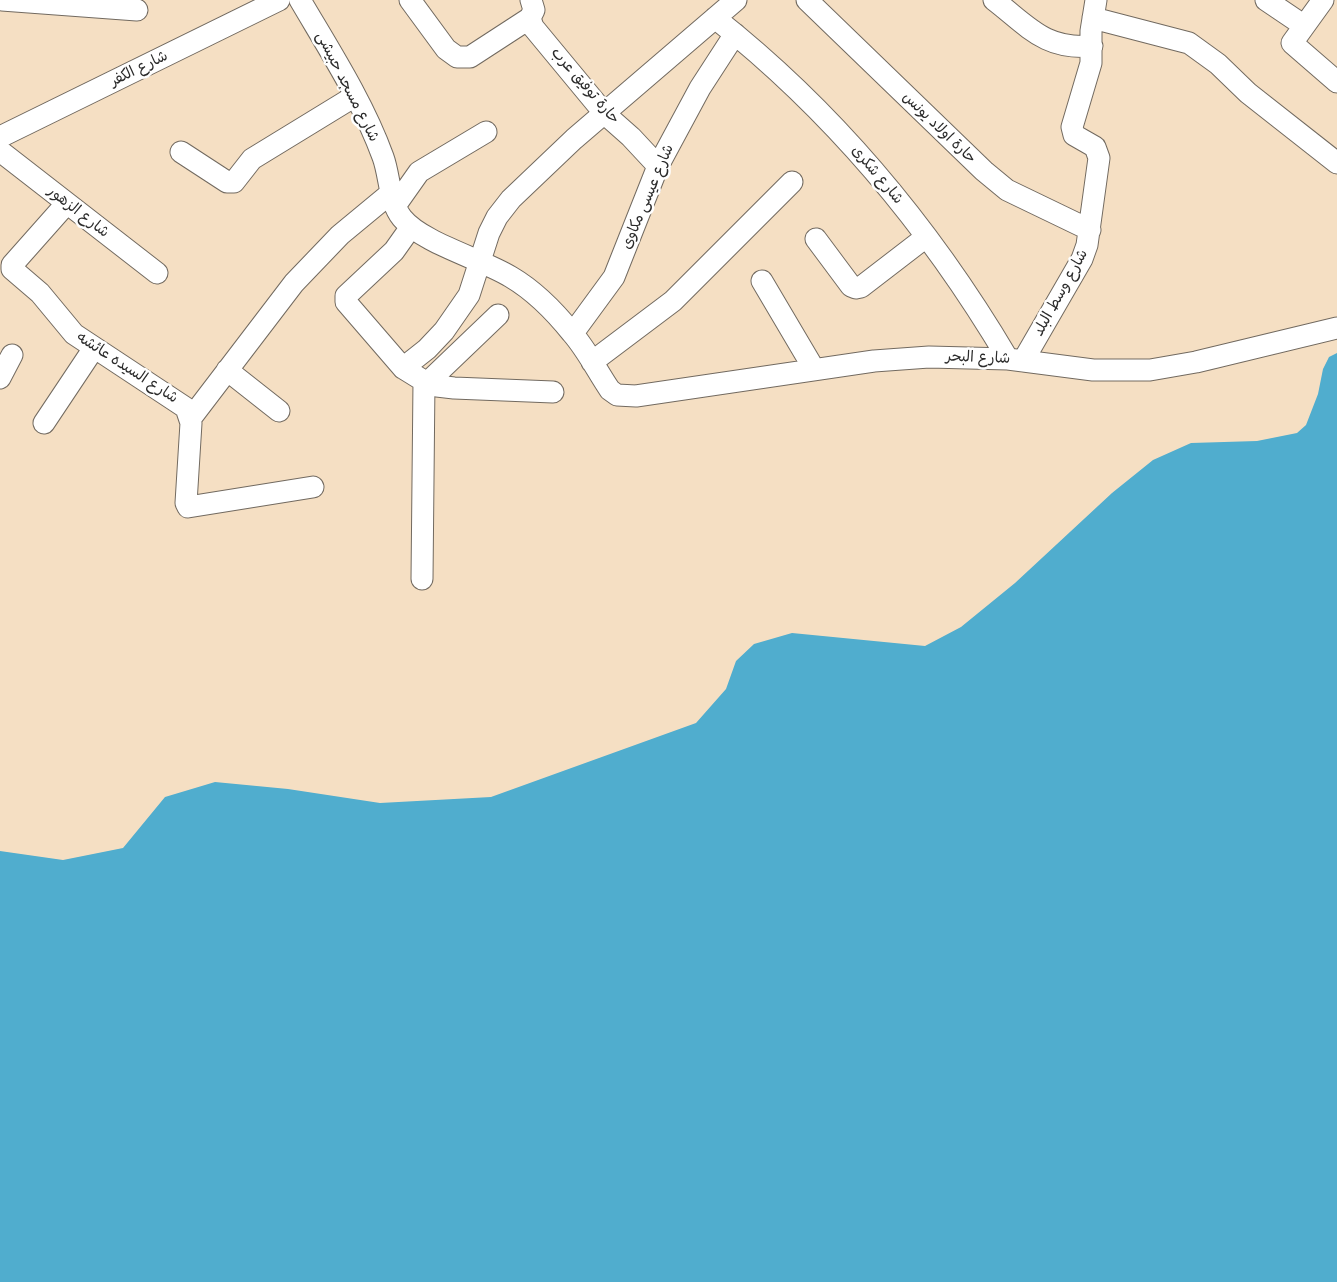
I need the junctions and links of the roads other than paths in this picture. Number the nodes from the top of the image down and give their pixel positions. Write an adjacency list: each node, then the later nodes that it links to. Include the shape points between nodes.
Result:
1 (2, 0): 12 (street)
2 (279, 0): 21 (street, شارع الكفر)
3 (300, 0): 18 (street, شارع مسجد حبيشى)
4 (410, 0): 10 (street, via 446,49 457,57 470,57)
5 (736, 0): 13 (street)
6 (807, 0): 30 (street, حارة اولاد يونس, via 1007,190)
7 (994, 0): 16 (street, via 1057,45 1073,48)
8 (1266, 0): 14 (street)
9 (1323, 0): 14 (street)
10 (530, 9): 19 (street, حارة توفيق عرب, via 534,26)
11 (1094, 9): 16 (street, شارع وسط البلد); 24 (street, via 1189,43)
12 (137, 10)
13 (715, 18): 15 (street, شارع شكرى); 19 (street)
14 (1303, 25): 17 (street, via 1292,39 1292,44)
15 (735, 34): 25 (street, شارع عيسى مكاوى, via 700,88); 31 (street, شارع شكرى, via 823,114 900,202)
16 (1092, 46): 30 (street, شارع وسط البلد, via 1091,63 1072,132 1098,152)
17 (1337, 82)
18 (355, 96): 23 (street, via 252,159 234,182 227,182); 27 (street, شارع مسجد حبيشى, via 383,157)
19 (605, 114): 25 (street, حارة توفيق عرب, via 631,136); 33 (street, via 510,199 497,217)
20 (486, 132): 27 (street, via 419,172)
21 (0, 138)
22 (0, 151): 28 (street, شارع الزهور)
23 (181, 152)
24 (1337, 162)
25 (658, 166): 39 (street, شارع عيسى مكاوى, via 614,277)
26 (792, 182): 43 (street, via 673,301)
27 (393, 199): 29 (street, شارع مسجد حبيشى, via 401,217); 46 (street, via 340,235 294,283)
28 (66, 203): 34 (street, شارع السيده عائشه); 35 (street, شارع الزهور)
29 (411, 227): 33 (street, شارع مسجد حبيشى); 44 (street, via 394,251 345,300)
30 (1090, 230): 42 (street, شارع وسط البلد, via 1082,259)
31 (926, 237): 32 (street, via 859,288 851,286); 42 (street, شارع شكرى)
32 (816, 239)
33 (481, 262): 39 (street, شارع مسجد حبيشى, via 512,278); 44 (street, via 469,295 449,324 427,349)
34 (6, 271): 40 (street, شارع السيده عائشه, via 12,269 40,293 74,334)
35 (157, 273)
36 (762, 281): 45 (street)
37 (498, 315): 48 (street)
38 (1337, 328): 42 (street, شارع البحر, via 1150,370 1093,370)
39 (572, 333): 43 (street, شارع مسجد حبيشى)
40 (94, 348): 52 (street, شارع السيده عائشه, via 182,404); 53 (street)
41 (12, 355): 47 (street)
42 (1016, 360): 45 (street, شارع البحر, via 929,357)
43 (592, 362): 50 (street, شارع مسجد حبيشى, via 610,390)
44 (403, 368): 48 (street)
45 (814, 369): 50 (street, شارع البحر, via 636,396)
46 (227, 370): 51 (street); 52 (street)
47 (0, 378)
48 (426, 382): 49 (street, via 454,388); 55 (street)
49 (553, 392)
50 (617, 395)
51 (279, 412)
52 (191, 418): 54 (street, شارع السيده عائشه, via 188,507)
53 (44, 423)
54 (313, 487)
55 (422, 579)

